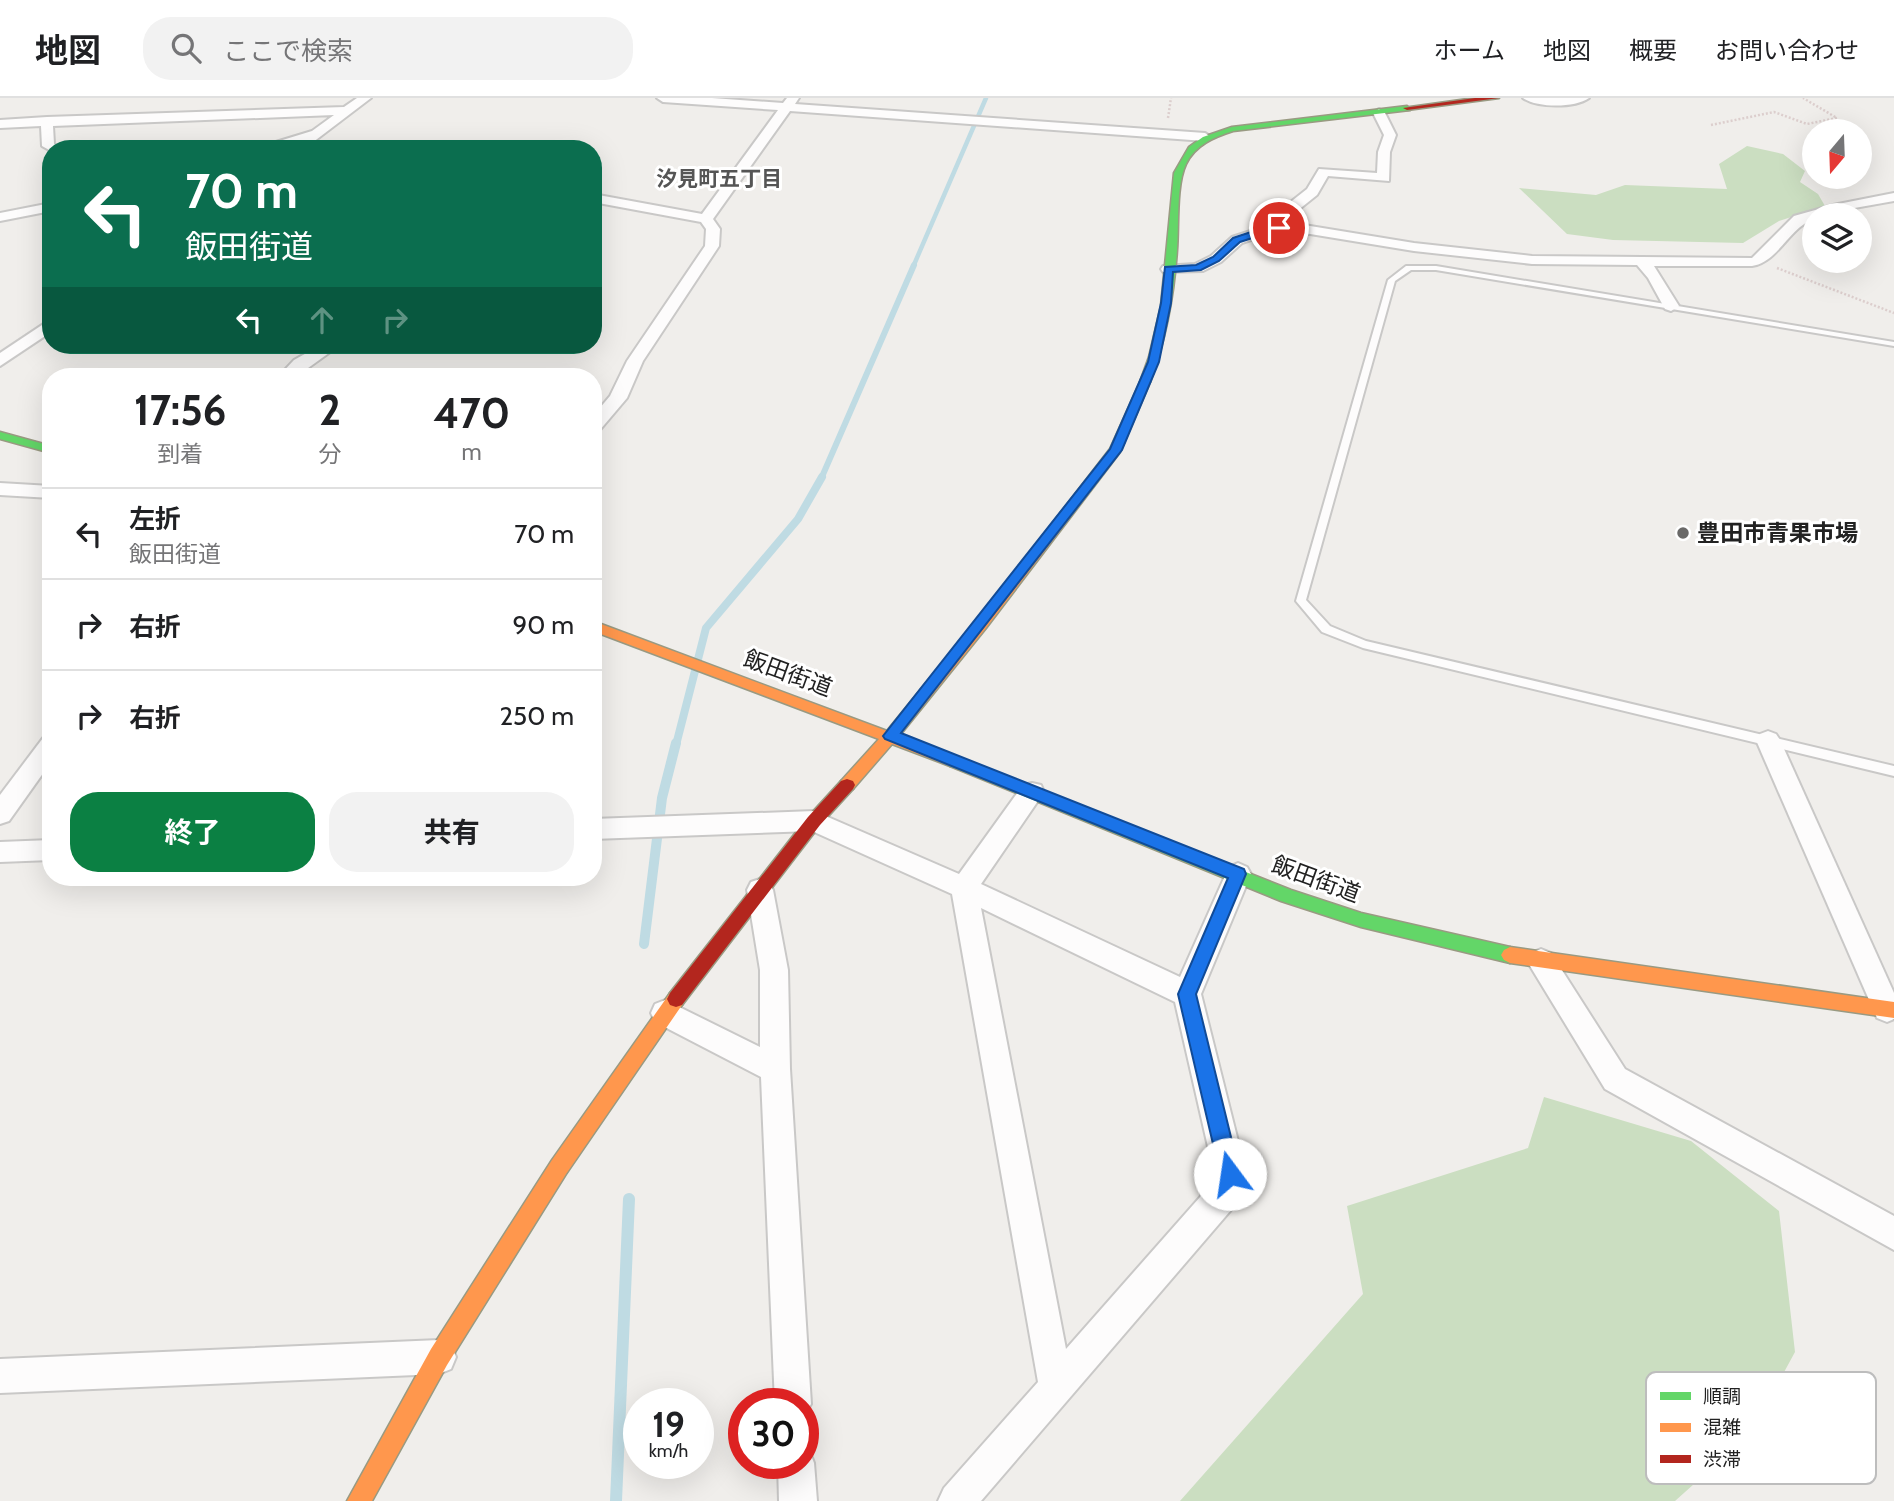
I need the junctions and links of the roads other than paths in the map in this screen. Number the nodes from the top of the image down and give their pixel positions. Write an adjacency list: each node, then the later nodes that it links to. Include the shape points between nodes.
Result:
1 (365, 98): 7 (street)
2 (663, 98): 6 (street)
3 (1495, 98): 8 (street)
4 (1529, 98): 5 (street, via 1546,102)
5 (1583, 98)
6 (790, 103): 12 (street); 20 (street)
7 (346, 111): 9 (street); 11 (street)
8 (1379, 113): 12 (street, via 1268,124); 21 (street, via 1390,135 1384,152 1384,178 1324,172 1311,192 1273,222)
9 (47, 121): 10 (street); 13 (street)
10 (0, 124)
11 (320, 131): 14 (street); 15 (street)
12 (1205, 137): 23 (street, via 1182,160 1178,173)
13 (48, 140)
14 (290, 140)
15 (308, 140)
16 (1894, 197): 22 (street, via 1799,219 1758,261)
17 (602, 200): 20 (street)
18 (42, 210): 19 (street)
19 (0, 217)
20 (706, 219): 30 (street, via 713,229 712,246)
21 (1279, 228): 22 (street, via 1520,258); 23 (street, via 1237,240 1198,268)
22 (1643, 263): 24 (street)
23 (1168, 269): 36 (street, via 1154,362 1116,450)
24 (1671, 306): 26 (lane); 37 (lane, via 1436,268 1409,268 1392,280 1301,601 1326,629 1363,644)
25 (42, 331): 28 (street)
26 (1894, 344)
27 (317, 354): 29 (street)
28 (0, 361)
29 (296, 368)
30 (602, 417)
31 (0, 435): 32 (street)
32 (42, 447)
33 (0, 489): 34 (street)
34 (42, 491)
35 (602, 629): 36 (street, 飯田街道)
36 (891, 736): 40 (street, 飯田街道); 42 (street)
37 (1768, 740): 39 (lane); 51 (street)
38 (42, 756): 41 (street)
39 (1894, 771)
40 (1032, 792): 46 (street, 飯田街道); 47 (street)
41 (0, 814)
42 (814, 821): 43 (street); 47 (street); 48 (street)
43 (602, 829)
44 (42, 850): 45 (street)
45 (0, 852)
46 (1238, 874): 49 (street, 飯田街道, via 1338,914 1442,942); 50 (street)
47 (964, 888): 50 (street); 57 (street)
48 (760, 890): 52 (street); 53 (street, via 774,970)
49 (1541, 961): 51 (street, 飯田街道); 54 (street, via 1615,1079)
50 (1187, 994): 57 (street, via 1230,1174 1220,1199)
51 (1891, 1010)
52 (665, 1013): 53 (street); 55 (street, via 559,1167)
53 (775, 1069): 58 (street)
54 (1894, 1234)
55 (439, 1357): 56 (street); 60 (street)
56 (0, 1376)
57 (1056, 1386): 62 (street)
58 (792, 1388)
59 (796, 1479): 61 (street)
60 (359, 1501)
61 (797, 1501)
62 (957, 1501)

